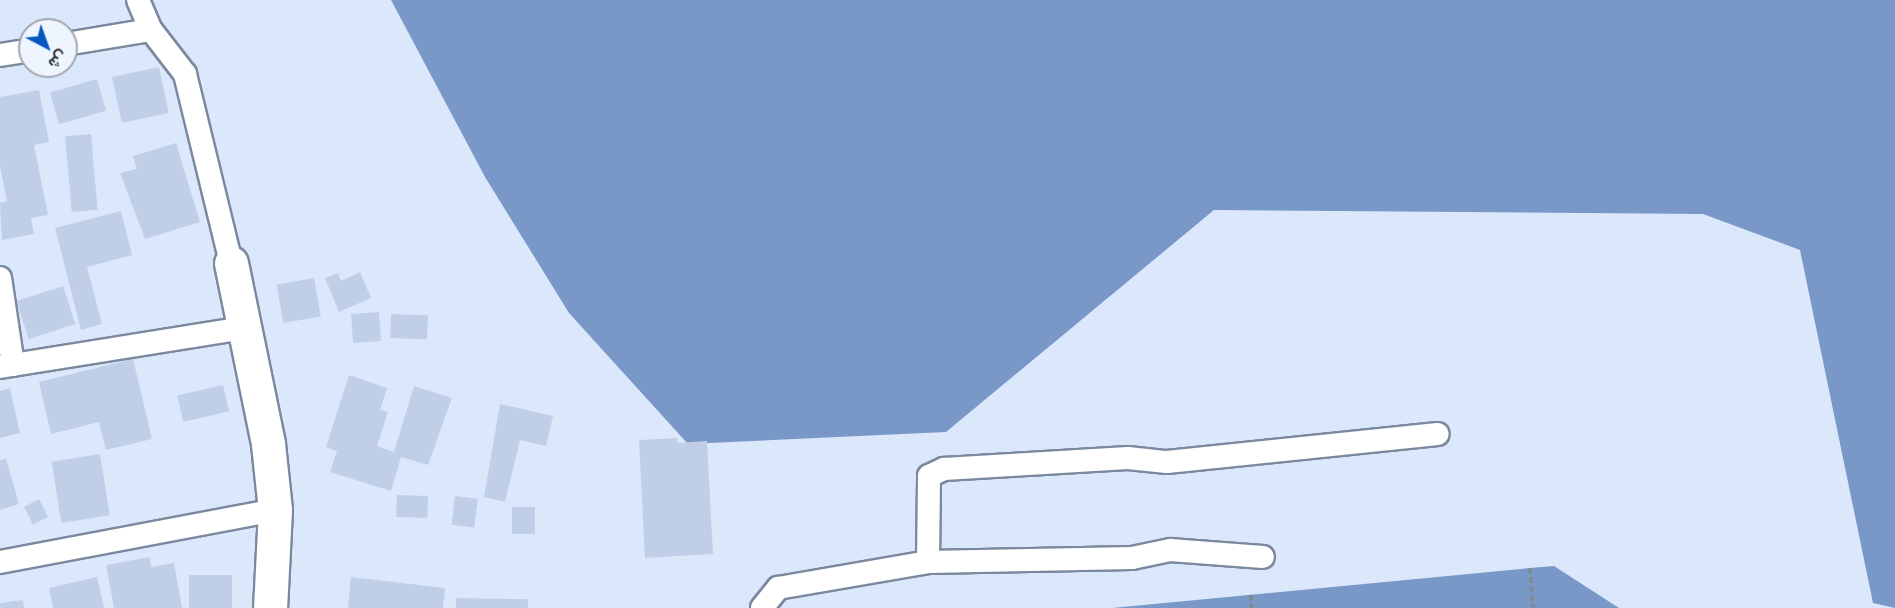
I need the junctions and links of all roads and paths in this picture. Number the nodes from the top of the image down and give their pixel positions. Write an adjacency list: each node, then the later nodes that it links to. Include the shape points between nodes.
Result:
1 (138, 0): 2 (street)
2 (151, 30): 3 (street); 6 (street, via 185,74)
3 (78, 42)
4 (18, 52): 5 (street)
5 (0, 55)
6 (231, 262): 8 (main road)
7 (0, 278): 9 (street)
8 (243, 328): 9 (street); 11 (main road, via 268,444)
9 (7, 366)
10 (1438, 434): 14 (street, via 1167,462 1128,458 944,469 928,477)
11 (275, 510): 13 (street); 17 (main road)
12 (1263, 557): 14 (street, via 1170,550 1132,558)
13 (0, 562)
14 (928, 562): 18 (street, via 778,588)
15 (1530, 568): 20 (path)
16 (1251, 595): 19 (path)
17 (270, 608)
18 (762, 608)
19 (1251, 608)
20 (1533, 608)

